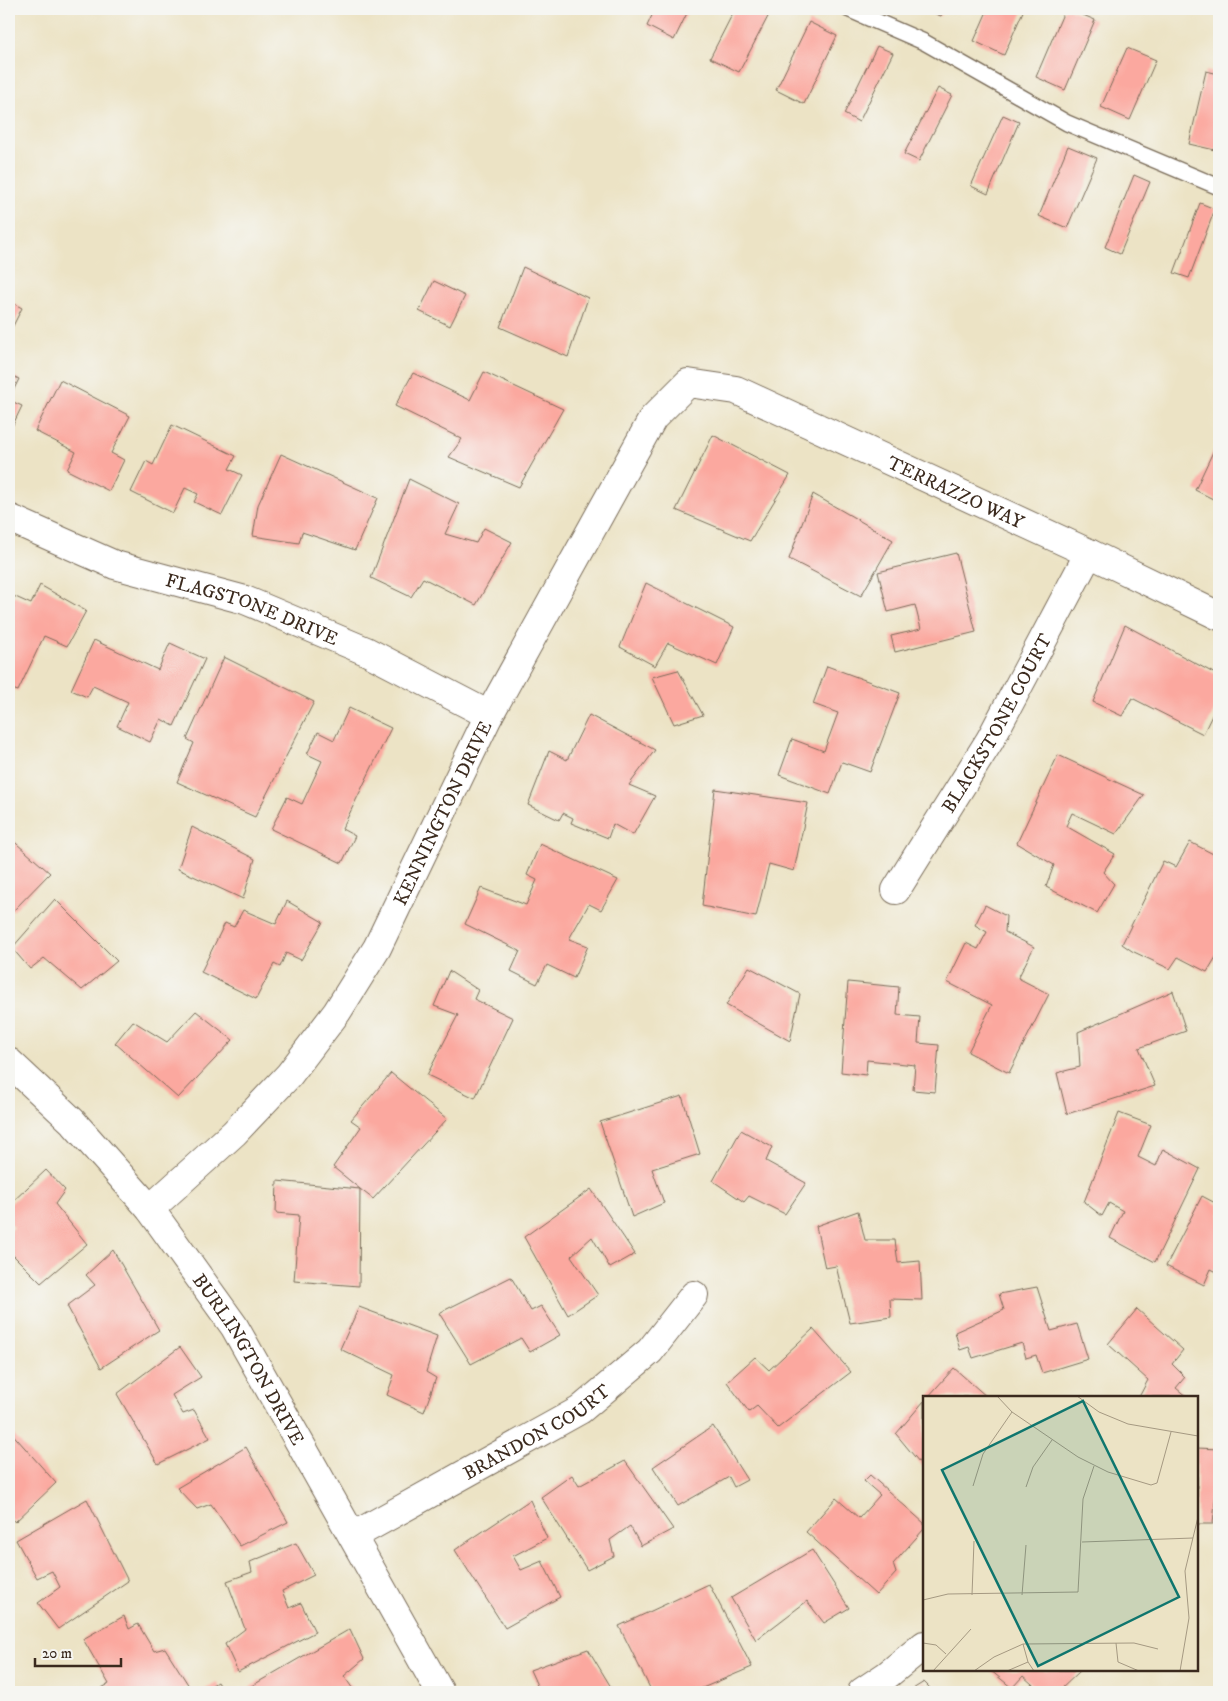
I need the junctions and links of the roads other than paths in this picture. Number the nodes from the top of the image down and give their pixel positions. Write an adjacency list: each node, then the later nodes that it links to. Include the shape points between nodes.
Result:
1 (848, 9): 2 (lane, via 924,42 1067,124)
2 (1219, 187)
3 (688, 383): 5 (street, TERRAZZO WAY, via 736,390); 7 (street, KENNINGTON DRIVE, via 653,418)
4 (9, 518): 7 (street, FLAGSTONE DRIVE, via 115,565 245,600 366,651)
5 (1089, 553): 6 (street, TERRAZZO WAY); 8 (street, BLACKSTONE COURT, via 990,740)
6 (1219, 616)
7 (490, 715): 10 (street, KENNINGTON DRIVE, via 376,948 337,1012 288,1075 234,1133)
8 (896, 890)
9 (9, 1062): 10 (street, BURLINGTON DRIVE, via 72,1121)
10 (150, 1209): 12 (street, BURLINGTON DRIVE, via 234,1326)
11 (694, 1295): 12 (street, BRANDON COURT, via 650,1351 580,1410)
12 (353, 1536): 14 (street, BURLINGTON DRIVE)
13 (923, 1646): 15 (street)
14 (440, 1692)
15 (862, 1692)

